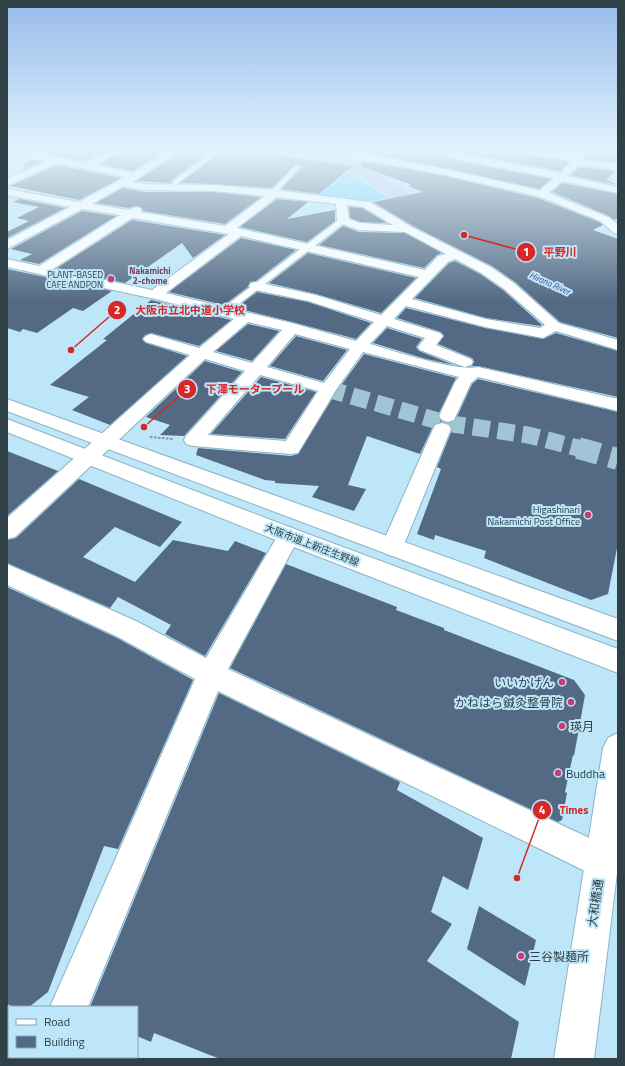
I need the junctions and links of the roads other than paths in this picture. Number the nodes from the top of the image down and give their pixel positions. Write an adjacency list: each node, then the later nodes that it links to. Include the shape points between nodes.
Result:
1 (341, 201): 10 (street)
2 (60, 202): 7 (street)
3 (84, 202): 7 (street)
4 (270, 202): 13 (street)
5 (347, 202): 11 (street, via 366,204)
6 (562, 202): 12 (street, via 604,218)
7 (78, 205): 9 (street); 14 (street)
8 (143, 206): 9 (street)
9 (130, 214): 13 (street); 18 (street)
10 (343, 220): 11 (street, via 359,226); 15 (lane)
11 (408, 229): 16 (street)
12 (618, 230)
13 (233, 231): 15 (street); 21 (street)
14 (7, 245)
15 (309, 248): 19 (street); 20 (lane)
16 (457, 254): 19 (street, via 443,259); 26 (street, via 510,286)
17 (7, 263): 18 (street)
18 (42, 270): 21 (street)
19 (428, 275): 22 (street)
20 (256, 286): 23 (lane); 25 (street, via 311,298)
21 (155, 295): 23 (street)
22 (402, 301): 25 (street); 26 (street, via 485,323 543,333)
23 (223, 312): 24 (street)
24 (244, 318): 27 (street); 31 (street)
25 (384, 320): 30 (street); 33 (street, via 435,336 426,347 476,367)
26 (554, 326): 29 (street)
27 (292, 328): 30 (street); 32 (street)
28 (151, 339): 31 (street)
29 (618, 345)
30 (360, 346): 33 (street, via 428,365); 34 (street)
31 (202, 353): 32 (street); 38 (street)
32 (256, 369): 34 (street); 34 (street, via 193,440 291,448)
33 (474, 373): 35 (street); 42 (street, via 463,382)
34 (328, 388)
35 (618, 405)
36 (7, 406): 38 (street)
37 (7, 425): 39 (street, 大阪市道上新庄生野線)
38 (105, 442): 39 (street); 42 (street)
39 (89, 456): 40 (street); 41 (street, 大阪市道上新庄生野線)
40 (7, 531)
41 (289, 536): 45 (street, 大阪市道上新庄生野線); 46 (street)
42 (392, 547): 44 (street)
43 (7, 574): 46 (street, via 126,629)
44 (618, 630)
45 (618, 661)
46 (211, 674): 48 (street); 49 (street)
47 (618, 748): 48 (street, 大和橋通)
48 (601, 861): 50 (street, 大和橋通)
49 (68, 1006)
50 (574, 1059)

